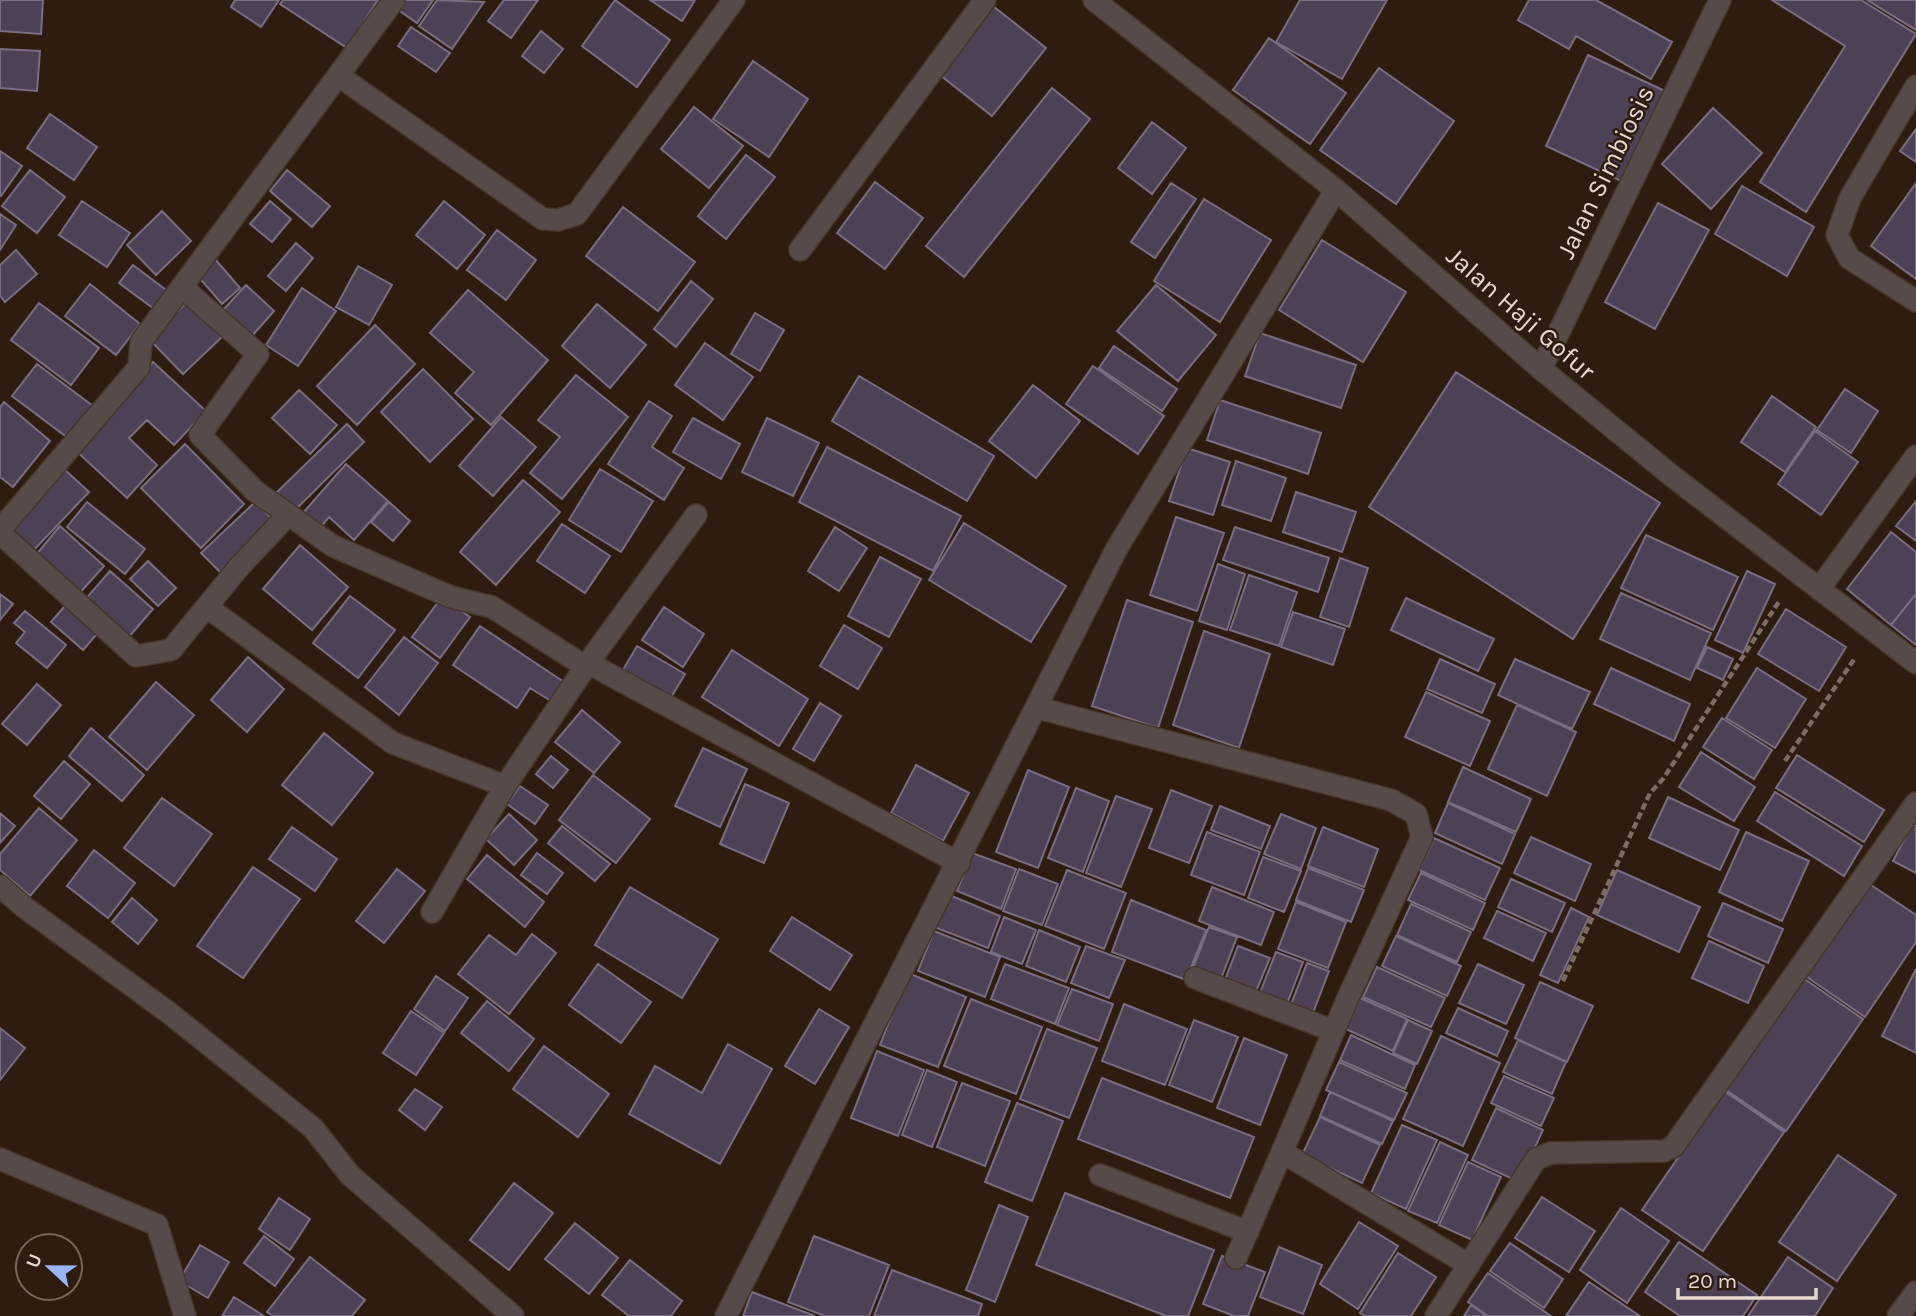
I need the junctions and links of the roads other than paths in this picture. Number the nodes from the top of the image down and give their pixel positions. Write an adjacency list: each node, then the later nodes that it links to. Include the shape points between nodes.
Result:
1 (394, 0): 6 (street)
2 (734, 0): 6 (street, via 577,214 558,220 543,219)
3 (985, 0): 9 (street)
4 (1094, 0): 8 (street, Jalan Haji Gofur)
5 (1720, 0): 12 (street, Jalan Simbiosis)
6 (340, 76): 10 (street)
7 (1916, 86): 11 (street, via 1850,198 1837,234 1849,258)
8 (1336, 190): 12 (street, Jalan Haji Gofur); 21 (street, via 1117,548)
9 (800, 250)
10 (182, 287): 15 (street, via 258,354 200,435 255,491); 16 (street, via 141,342 139,367)
11 (1916, 301)
12 (1541, 369): 17 (street, Jalan Haji Gofur)
13 (1916, 456): 17 (street)
14 (696, 515): 20 (street)
15 (287, 516): 18 (street); 20 (street, via 333,546 391,572 451,597 492,607)
16 (0, 532): 18 (street, via 136,656 171,650)
17 (1819, 589): 19 (street, Jalan Haji Gofur)
18 (207, 607): 22 (street, via 393,743)
19 (1916, 663)
20 (587, 665): 22 (street); 24 (street)
21 (1038, 708): 24 (street); 28 (street, via 1391,800 1416,814 1422,837)
22 (505, 786): 26 (street)
23 (1916, 803): 34 (street, via 1673,1147 1664,1151 1551,1153 1536,1159)
24 (959, 863): 38 (street)
25 (0, 886): 37 (street, via 313,1128 350,1175)
26 (432, 912)
27 (1195, 978): 28 (street)
28 (1335, 1031): 29 (street)
29 (1282, 1152): 32 (street); 34 (street)
30 (0, 1159): 36 (street, via 158,1225)
31 (1100, 1175): 32 (street)
32 (1248, 1232): 33 (street)
33 (1236, 1258)
34 (1469, 1265): 39 (street)
35 (1916, 1292): 40 (street)
36 (186, 1316)
37 (513, 1316)
38 (726, 1316)
39 (1436, 1316)
40 (1898, 1316)

